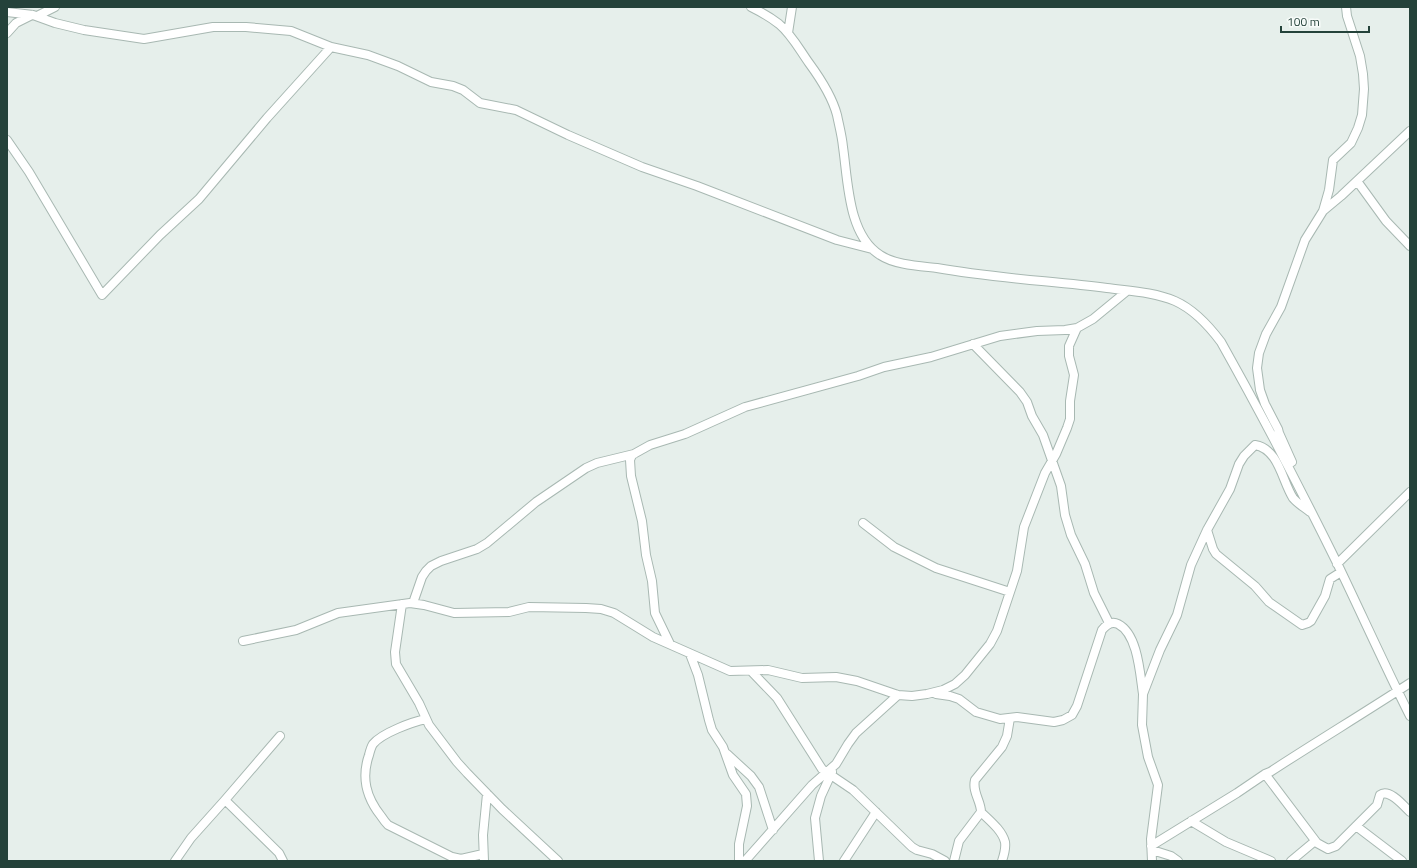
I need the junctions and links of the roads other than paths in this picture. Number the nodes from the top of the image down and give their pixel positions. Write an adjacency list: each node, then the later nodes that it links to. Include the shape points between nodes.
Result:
1 (55, 7): 6 (street)
2 (751, 7): 8 (street, via 766,15)
3 (792, 7): 8 (street)
4 (1346, 7): 13 (street, via 1360,56 1364,89 1363,108 1354,138 1333,160)
5 (7, 12): 6 (street)
6 (35, 16): 7 (street, via 16,23); 9 (street, via 84,30 144,38 213,27 279,29 299,33)
7 (7, 33)
8 (788, 33): 15 (street, via 828,92 843,144 853,214 858,229)
9 (331, 47): 11 (street, via 199,199 102,295 29,172); 15 (street, via 368,55 431,82 464,90 480,103 516,110 642,167 837,240)
10 (1410, 131): 12 (street)
11 (7, 140)
12 (1357, 181): 13 (street); 14 (street, via 1386,221)
13 (1323, 211): 21 (street, via 1305,240 1281,307 1262,344 1257,368 1260,390 1293,466)
14 (1410, 246)
15 (872, 249): 16 (street, via 885,258 908,264)
16 (1128, 291): 17 (street, via 1098,316); 21 (street, via 1175,301 1198,317 1216,335)
17 (1077, 328): 18 (street, via 1019,333); 20 (street, via 1068,350 1074,374 1070,418)
18 (973, 344): 19 (street, via 745,407 685,434 650,445); 20 (street, via 1024,398 1043,434)
19 (634, 454): 30 (street, via 586,468 536,502 487,543 431,566 422,577); 33 (street, via 630,460 631,476 642,520 655,614)
20 (1052, 461): 28 (street, via 1024,527 1018,566); 31 (street, via 1061,486 1069,529 1085,564 1094,593)
21 (1300, 490): 23 (street)
22 (1410, 492): 26 (street)
23 (1312, 514): 25 (street, via 1292,496 1269,451 1255,445 1239,464 1230,489); 26 (street)
24 (863, 523): 28 (street, via 894,547 936,568)
25 (1207, 530): 27 (street, via 1216,554 1269,602 1302,625 1311,621 1325,596 1330,579); 39 (street, via 1191,565 1177,615)
26 (1337, 564): 27 (street)
27 (1341, 572): 37 (street)
28 (1010, 592): 38 (street, via 997,631 966,675 943,690)
29 (402, 604): 30 (street); 32 (street, via 338,613 296,630); 43 (street, via 395,652 396,664)
30 (413, 604): 33 (street, via 454,613 509,612 545,606 601,609 614,612 653,637)
31 (1109, 623): 39 (street, via 1121,625 1130,635 1138,661); 42 (street, via 1102,630 1080,699 1072,715 1054,722)
32 (243, 642)
33 (670, 644): 34 (street)
34 (690, 654): 35 (street, via 730,671); 45 (street, via 712,730)
35 (752, 672): 40 (street, via 768,670 802,678 836,677 857,681); 46 (street, via 777,698 820,766)
36 (1410, 683): 37 (street)
37 (1398, 692): 41 (street); 47 (street)
38 (927, 694): 40 (street); 42 (street, via 950,696 979,713 1000,719)
39 (1143, 694): 57 (street, via 1142,725 1148,757 1158,785)
40 (898, 695): 46 (street, via 856,733)
41 (1410, 716)
42 (1010, 718): 51 (street, via 1002,747 975,780)
43 (426, 719): 48 (street, via 457,762); 58 (street, via 404,725 383,736 372,746 366,762 365,786 374,807 388,825 452,857)
44 (280, 736): 49 (street)
45 (725, 752): 55 (street, via 759,787); 62 (street, via 733,775 744,789 747,799 739,844)
46 (828, 774): 50 (street, via 852,790); 55 (street, via 812,785); 64 (street, via 815,818)
47 (1265, 774): 53 (street); 56 (street)
48 (487, 794): 58 (street, via 483,835); 61 (street)
49 (226, 800): 59 (street, via 191,838); 60 (street, via 274,847)
50 (876, 812): 65 (street); 66 (street, via 912,847)
51 (981, 812): 67 (street, via 959,841); 68 (street, via 1004,839)
52 (1410, 812): 54 (street, via 1392,796 1382,793 1374,808)
53 (1191, 821): 57 (street); 71 (street, via 1226,842)
54 (1356, 826): 56 (street, via 1332,848 1323,848); 73 (street)
55 (773, 830): 63 (street)
56 (1315, 841): 72 (street)
57 (1151, 848): 69 (street); 70 (street)
58 (484, 858)
59 (175, 861)
60 (283, 861)
61 (558, 861)
62 (739, 861)
63 (745, 861)
64 (819, 861)
65 (844, 861)
66 (945, 861)
67 (954, 861)
68 (1002, 861)
69 (1152, 861)
70 (1178, 861)
71 (1271, 861)
72 (1292, 861)
73 (1402, 861)

